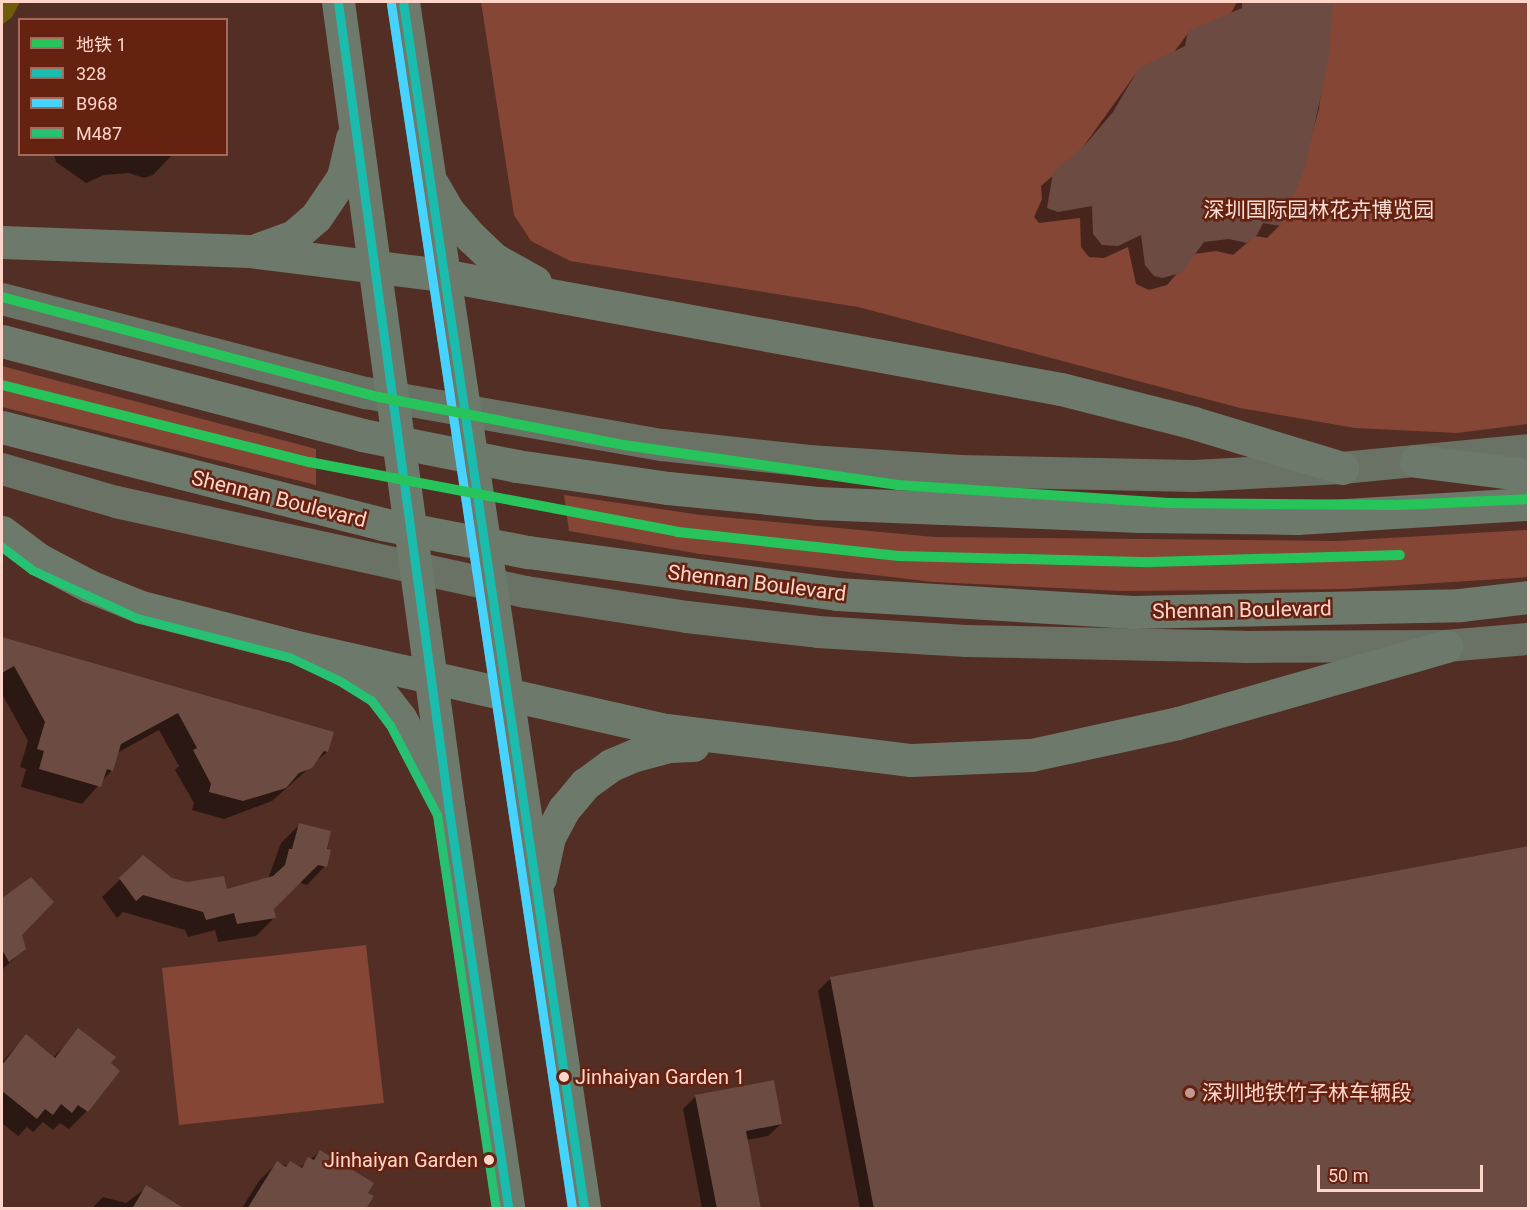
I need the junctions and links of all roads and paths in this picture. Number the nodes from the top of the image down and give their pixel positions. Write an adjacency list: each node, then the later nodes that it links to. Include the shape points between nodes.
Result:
1 (338, 2): 3 (main road)
2 (403, 2): 4 (main road)
3 (355, 115): 6 (main road, via 351,151 330,200 294,236); 7 (main road)
4 (428, 177): 8 (main road); 9 (main road, via 448,211 494,259)
5 (2, 242): 6 (main road)
6 (249, 251): 7 (main road)
7 (377, 264): 8 (main road); 24 (main road)
8 (442, 275): 9 (main road); 25 (main road)
9 (564, 296): 15 (main road, via 1060,389 1194,423)
10 (2, 299): 15 (main road, via 251,365 490,417 662,445 808,461 960,471 1194,476)
11 (2, 341): 18 (main road, via 255,409 517,466 668,488 817,503 1140,516 1297,518)
12 (2, 427): 20 (main road, Shennan Boulevard, via 263,496 528,552 837,594 1132,612 1460,605)
13 (1528, 450): 14 (main road)
14 (1416, 461): 15 (main road); 17 (main road)
15 (1342, 468)
16 (2, 469): 23 (main road, via 116,502 267,537 526,592 687,617 818,632 966,642)
17 (1528, 475)
18 (1528, 504)
19 (2, 532): 22 (main road, via 38,559 141,607)
20 (1528, 597)
21 (1528, 639): 23 (main road)
22 (293, 646): 24 (main road); 27 (main road, via 346,670 379,692 418,747)
23 (1446, 646): 26 (main road, via 1178,723 1031,755 911,759)
24 (432, 678): 25 (main road); 27 (main road)
25 (506, 694): 26 (main road, via 666,730); 28 (main road)
26 (749, 742): 28 (main road, via 668,746 611,765 585,784 564,809 549,837)
27 (449, 811): 29 (main road)
28 (537, 909): 30 (main road)
29 (508, 1209)
30 (584, 1209)

